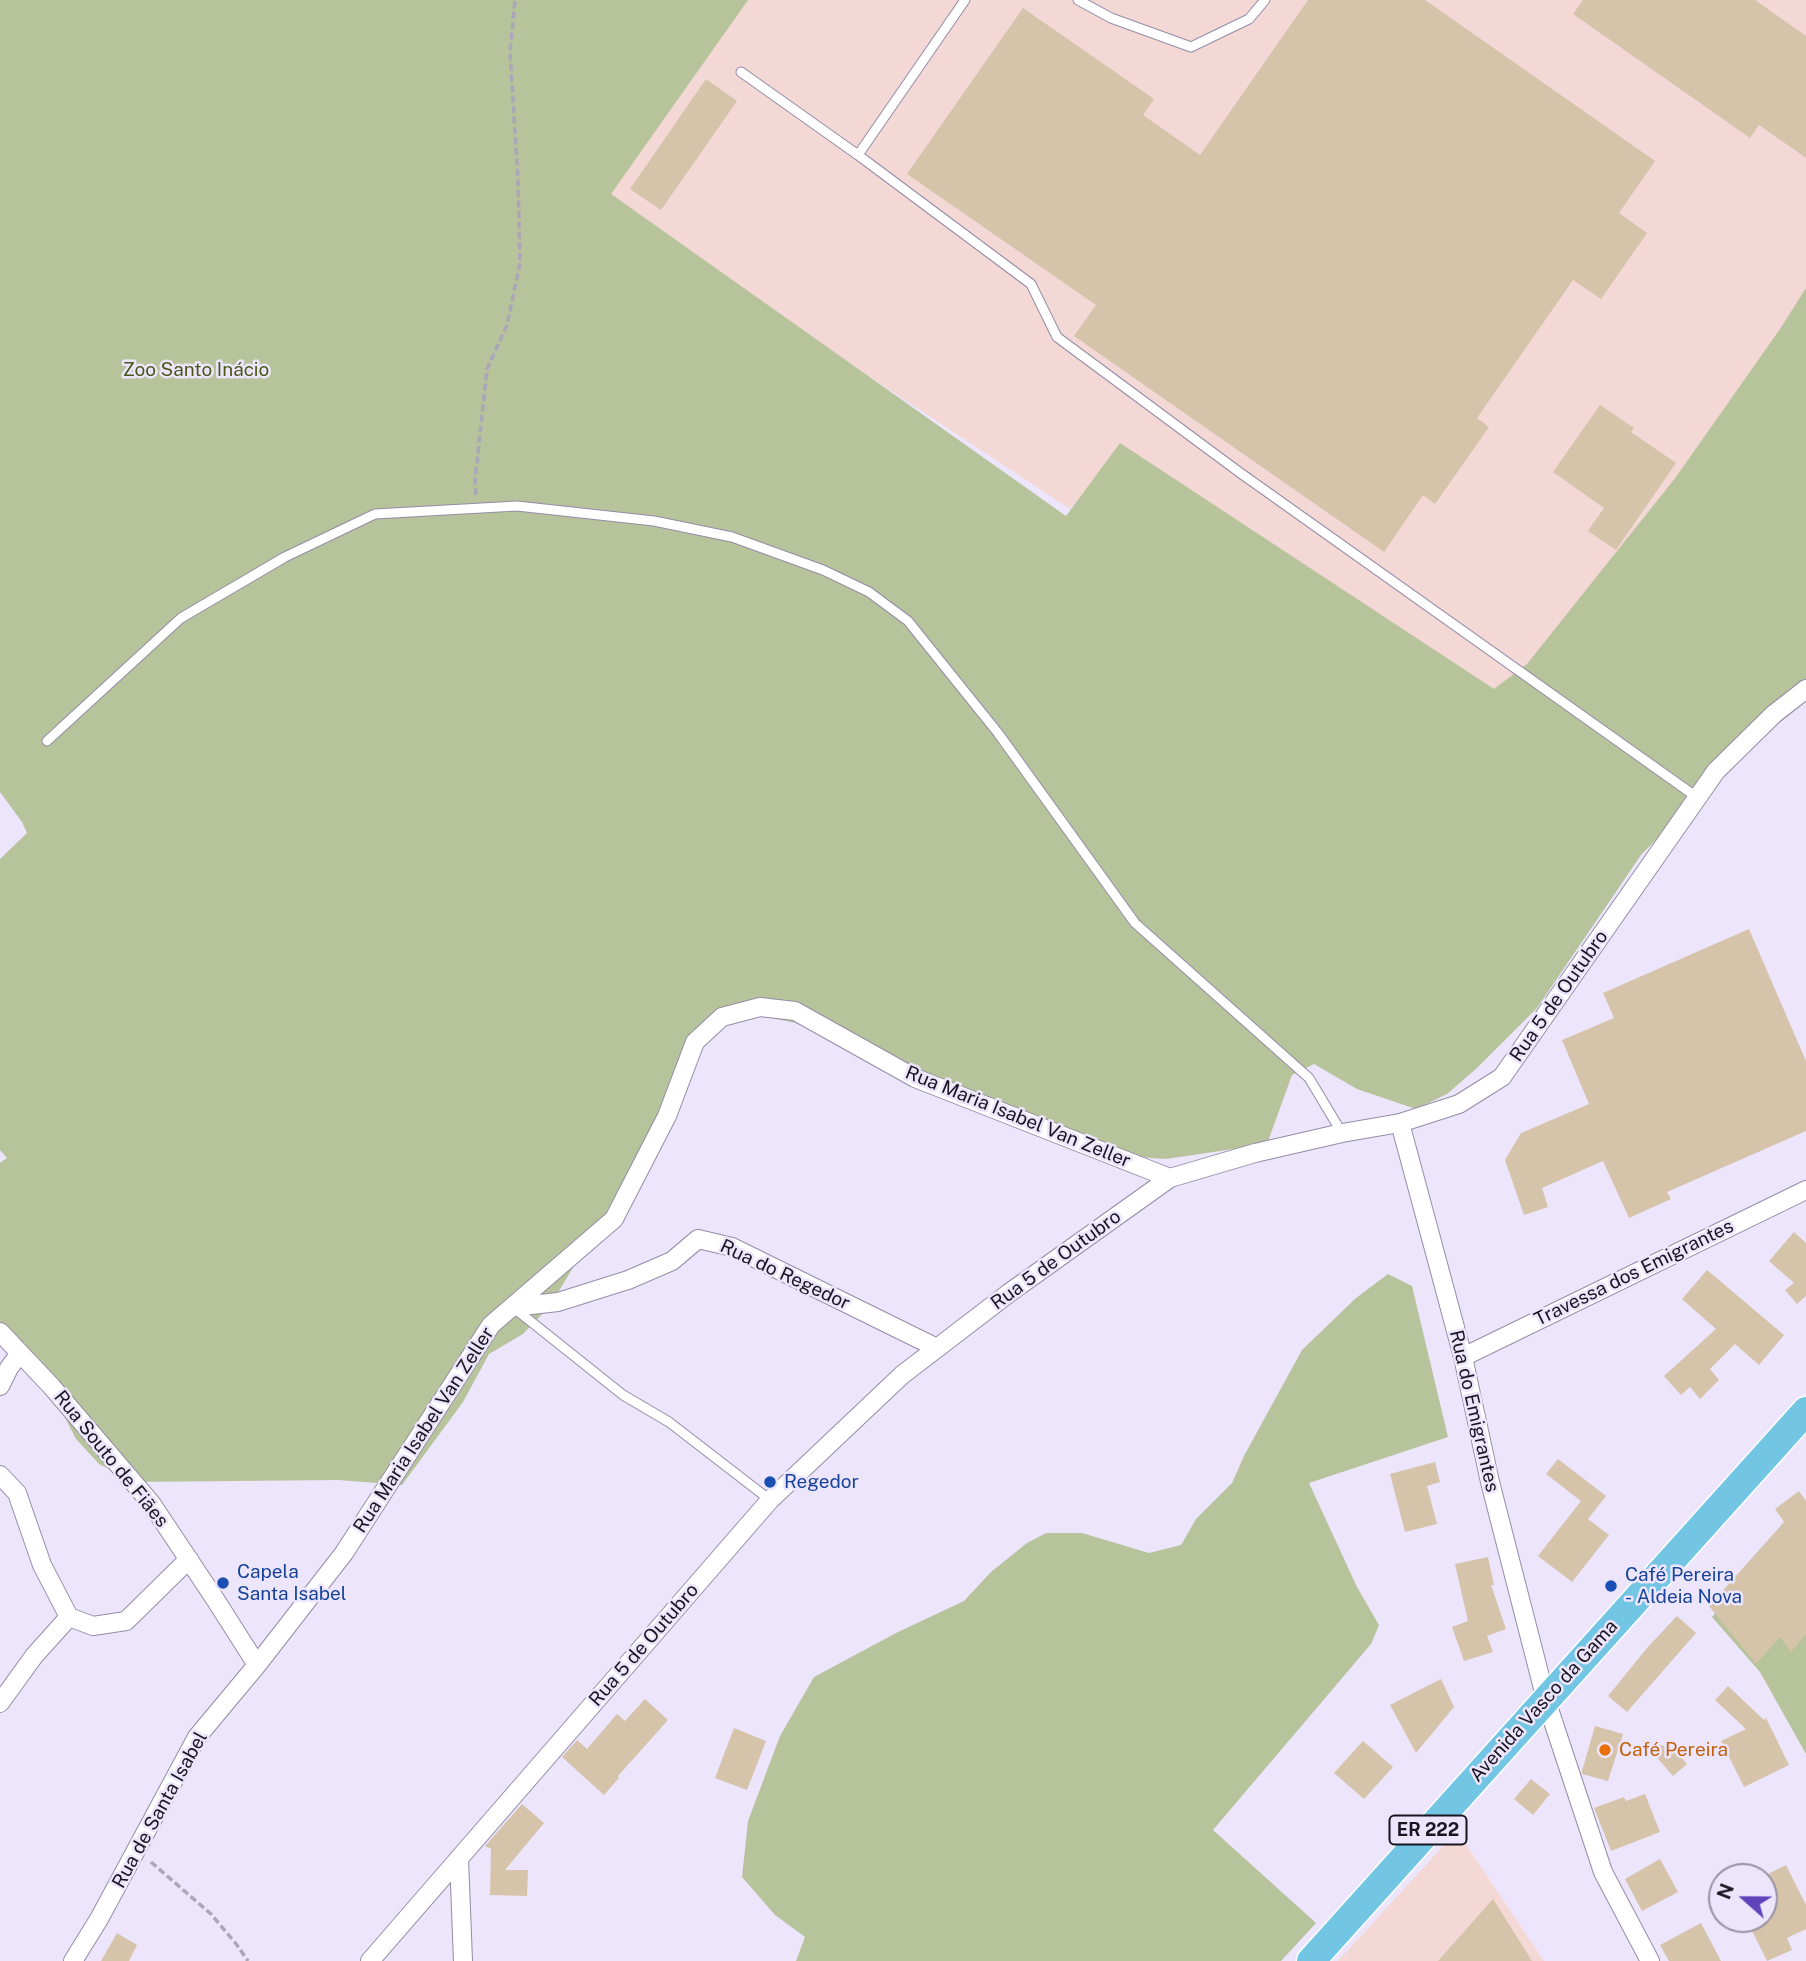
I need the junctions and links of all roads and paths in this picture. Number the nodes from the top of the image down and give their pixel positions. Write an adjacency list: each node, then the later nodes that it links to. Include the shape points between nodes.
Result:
1 (515, 0): 7 (path, via 510,52 520,263 507,325 487,369 475,481)
2 (965, 0): 6 (lane)
3 (1078, 0): 4 (lane, via 1111,18 1191,47 1249,19)
4 (1265, 0)
5 (741, 72): 6 (lane)
6 (858, 155): 10 (lane, via 1031,284 1057,337)
7 (477, 507): 9 (lane, via 375,514 285,557 181,618); 12 (lane, via 517,506 654,521 732,537 869,592 908,621 998,733 1135,923 1309,1078)
8 (1806, 689): 10 (street, Rua 5 de Outubro, via 1716,771)
9 (47, 741)
10 (1698, 798): 11 (street, Rua 5 de Outubro, via 1502,1077 1459,1104)
11 (1400, 1123): 12 (street, Rua 5 de Outubro); 19 (street, Rua do Emigrantes)
12 (1342, 1133): 13 (street, Rua 5 de Outubro)
13 (1170, 1178): 15 (street, Rua Maria Isabel Van Zeller, via 915,1078 795,1012 760,1007 722,1017 695,1042 667,1116 614,1219); 17 (street, Rua 5 de Outubro)
14 (1806, 1190): 19 (street, Travessa dos Emigrantes)
15 (513, 1307): 17 (street, Rua do Regedor, via 558,1302 628,1280 672,1261 698,1239 732,1247); 23 (lane, via 623,1395 669,1422); 26 (street, Rua Maria Isabel Van Zeller, via 491,1325 344,1553)
16 (0, 1332): 18 (street, Rua Souto de Fiães)
17 (937, 1348): 23 (street, Rua 5 de Outubro, via 902,1374)
18 (20, 1353): 20 (street); 24 (street, Rua Souto de Fiães, via 150,1503)
19 (1463, 1357): 27 (street, Rua do Emigrantes)
20 (0, 1387)
21 (1806, 1411): 27 (main road, Avenida Vasco da Gama / ER 222)
22 (0, 1475): 25 (street, via 17,1493 42,1565)
23 (770, 1500): 30 (street, Rua 5 de Outubro)
24 (188, 1559): 25 (street, via 125,1621 93,1626); 26 (street, Rua Souto de Fiães)
25 (69, 1617): 28 (street)
26 (257, 1665): 29 (street, Rua de Santa Isabel, via 197,1737)
27 (1546, 1700): 35 (main road, Avenida Vasco da Gama / ER 222); 36 (street, Rua do Emigrantes, via 1603,1872)
28 (0, 1703)
29 (137, 1849): 31 (street, Rua de Santa Isabel); 32 (path, via 211,1914)
30 (458, 1858): 33 (street, Rua 5 de Outubro); 34 (street)
31 (73, 1961)
32 (248, 1961)
33 (370, 1961)
34 (463, 1961)
35 (1311, 1961)
36 (1650, 1961)

